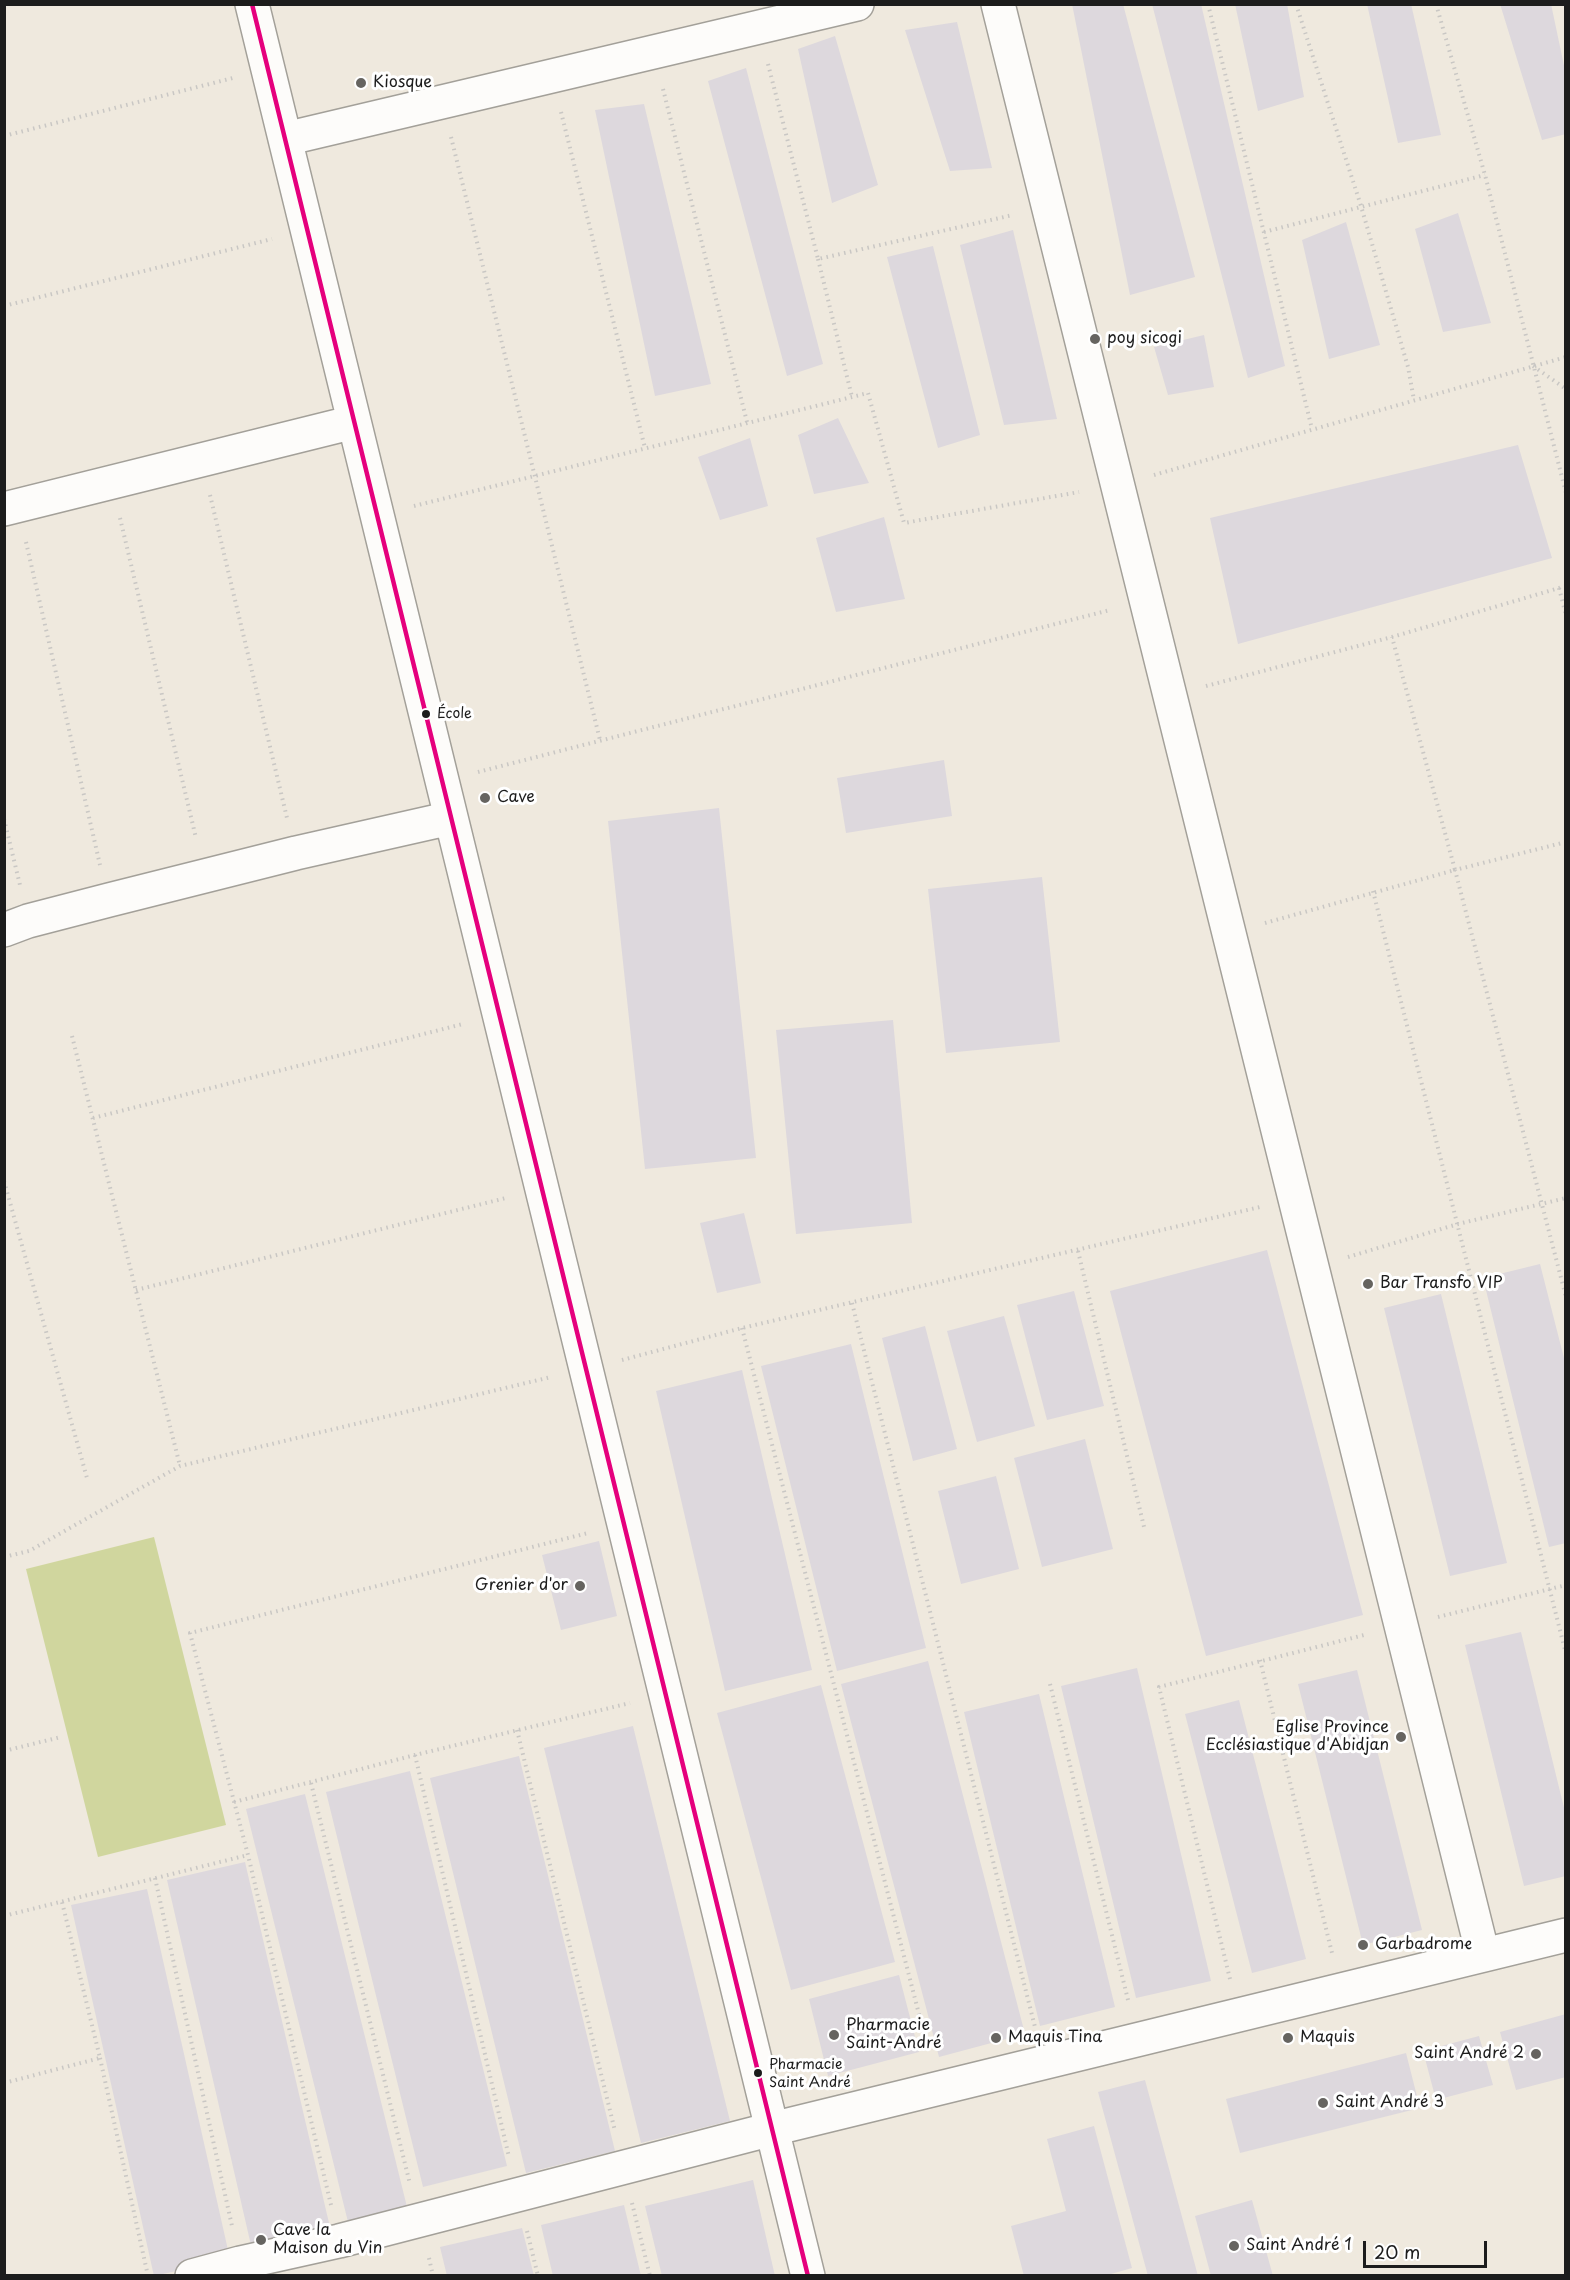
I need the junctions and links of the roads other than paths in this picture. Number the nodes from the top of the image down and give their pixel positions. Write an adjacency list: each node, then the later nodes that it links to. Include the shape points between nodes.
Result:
1 (252, 4): 4 (street)
2 (857, 4): 4 (street)
3 (998, 4): 10 (street)
4 (285, 139): 5 (street)
5 (354, 422): 6 (street); 7 (street)
6 (11, 508)
7 (451, 818): 8 (street, via 296,853); 11 (street)
8 (16, 925)
9 (1566, 1935): 10 (street)
10 (1484, 1956): 11 (street)
11 (772, 2129): 12 (street); 13 (street)
12 (192, 2276)
13 (808, 2276)

